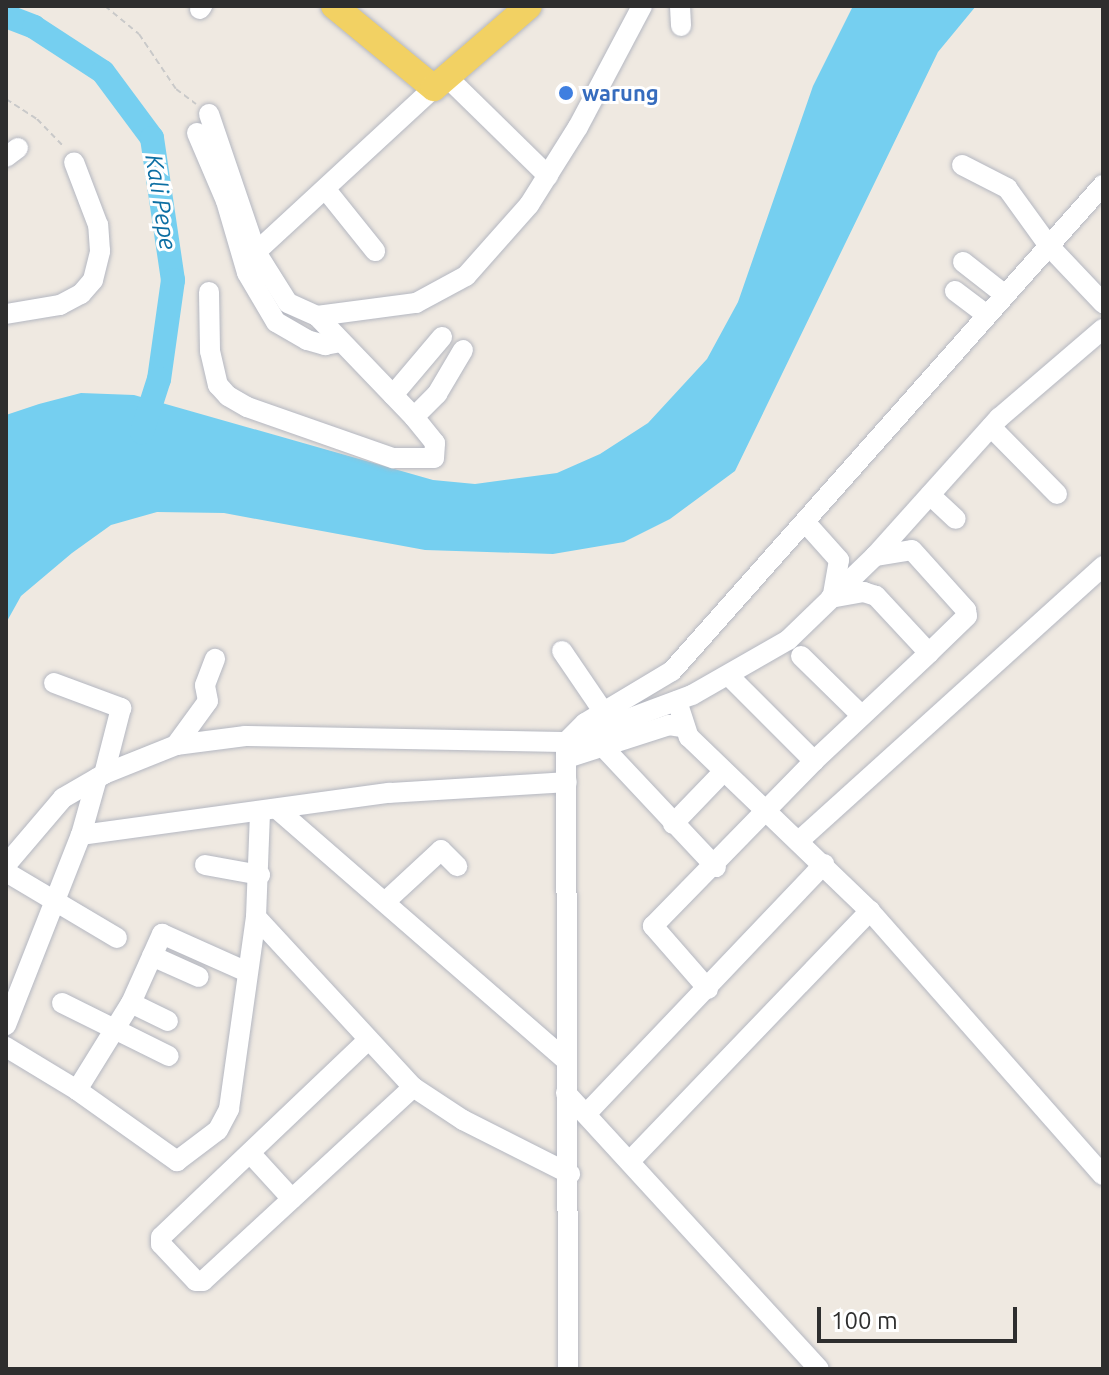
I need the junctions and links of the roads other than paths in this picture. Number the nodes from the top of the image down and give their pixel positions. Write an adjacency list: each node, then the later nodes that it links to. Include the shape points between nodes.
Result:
1 (334, 6): 4 (main road)
2 (529, 6): 4 (main road)
3 (642, 6): 9 (street)
4 (441, 83): 9 (street); 11 (street)
5 (209, 114): 14 (street)
6 (197, 133): 25 (street, via 226,201 247,273 273,318 307,340)
7 (74, 162): 20 (street, via 98,225 100,251 93,280 60,305)
8 (962, 165): 12 (street, via 1007,188)
9 (548, 176): 22 (street, via 502,238 457,282 416,303)
10 (1103, 185): 12 (street)
11 (327, 191): 13 (street); 14 (street)
12 (1049, 246): 18 (street); 19 (street)
13 (375, 251)
14 (256, 252): 22 (street, via 279,294)
15 (963, 262): 18 (street)
16 (955, 291): 21 (street)
17 (209, 292): 28 (street, via 210,351 218,385 247,407 393,458 434,458 435,443)
18 (1004, 294): 21 (street)
19 (1103, 303)
20 (6, 314)
21 (986, 314): 33 (street)
22 (317, 316): 25 (street)
23 (1103, 329): 29 (street, via 1053,367)
24 (442, 337): 27 (street)
25 (340, 342): 27 (street)
26 (463, 350): 28 (street, via 437,394)
27 (393, 395): 28 (street)
28 (414, 417)
29 (991, 427): 30 (street); 31 (street)
30 (1057, 494)
31 (930, 495): 32 (street); 34 (street)
32 (956, 519)
33 (805, 522): 36 (street, via 839,560 839,582); 44 (street, via 672,671 640,695)
34 (875, 556): 36 (street); 38 (street, via 912,550 966,610 967,616)
35 (1103, 566): 58 (street)
36 (831, 598): 38 (street, via 870,593); 41 (street, via 788,640)
37 (562, 651): 44 (street)
38 (929, 653): 45 (street)
39 (801, 656): 45 (street)
40 (215, 659): 47 (street, via 205,685 208,701)
41 (730, 677): 43 (street); 50 (street)
42 (54, 683): 52 (street, via 121,708)
43 (677, 701): 46 (street); 49 (street)
44 (603, 711): 49 (street)
45 (861, 715): 50 (street)
46 (682, 727): 48 (street, via 669,725); 51 (street)
47 (176, 745): 49 (street, via 245,736); 52 (street)
48 (605, 749): 49 (street); 56 (street)
49 (567, 750): 53 (street)
50 (814, 761): 55 (street)
51 (722, 773): 55 (street); 56 (street)
52 (100, 776): 57 (street); 60 (street, via 63,798)
53 (567, 782): 54 (street, via 389,793); 84 (street)
54 (269, 810): 57 (street); 65 (street); 66 (street)
55 (767, 810): 58 (street); 63 (street)
56 (673, 824): 63 (street)
57 (81, 835): 67 (street)
58 (800, 840): 59 (street)
59 (824, 864): 68 (street); 75 (street)
60 (6, 865)
61 (205, 865): 65 (street)
62 (457, 866): 66 (street, via 441,850)
63 (716, 867): 75 (street, via 653,926)
64 (6, 872): 67 (street)
65 (260, 875): 69 (street)
66 (386, 901): 84 (street)
67 (53, 903): 70 (street); 73 (street)
68 (870, 911): 90 (street); 92 (street)
69 (256, 917): 72 (street); 81 (street)
70 (117, 938)
71 (152, 956): 72 (street, via 164,934); 74 (street); 77 (street)
72 (245, 971): 86 (street, via 229,1109 218,1130 184,1160 170,1159)
73 (14, 977): 79 (street)
74 (199, 977)
75 (708, 989): 88 (street)
76 (62, 1003): 80 (street)
77 (131, 1003): 78 (street); 80 (street)
78 (168, 1021)
79 (6, 1025)
80 (115, 1032): 83 (street); 86 (street)
81 (367, 1041): 85 (street); 89 (street)
82 (6, 1047): 86 (street)
83 (169, 1056)
84 (565, 1059): 87 (street)
85 (413, 1087): 91 (street, via 463,1120); 93 (street)
86 (77, 1090)
87 (566, 1093): 88 (street); 91 (street)
88 (587, 1113): 90 (street)
89 (250, 1153): 93 (street); 93 (street, via 161,1237 161,1244 200,1283)
90 (630, 1161): 95 (street)
91 (570, 1174): 94 (street)
92 (1103, 1175)
93 (292, 1199)
94 (568, 1369)
95 (819, 1369)

